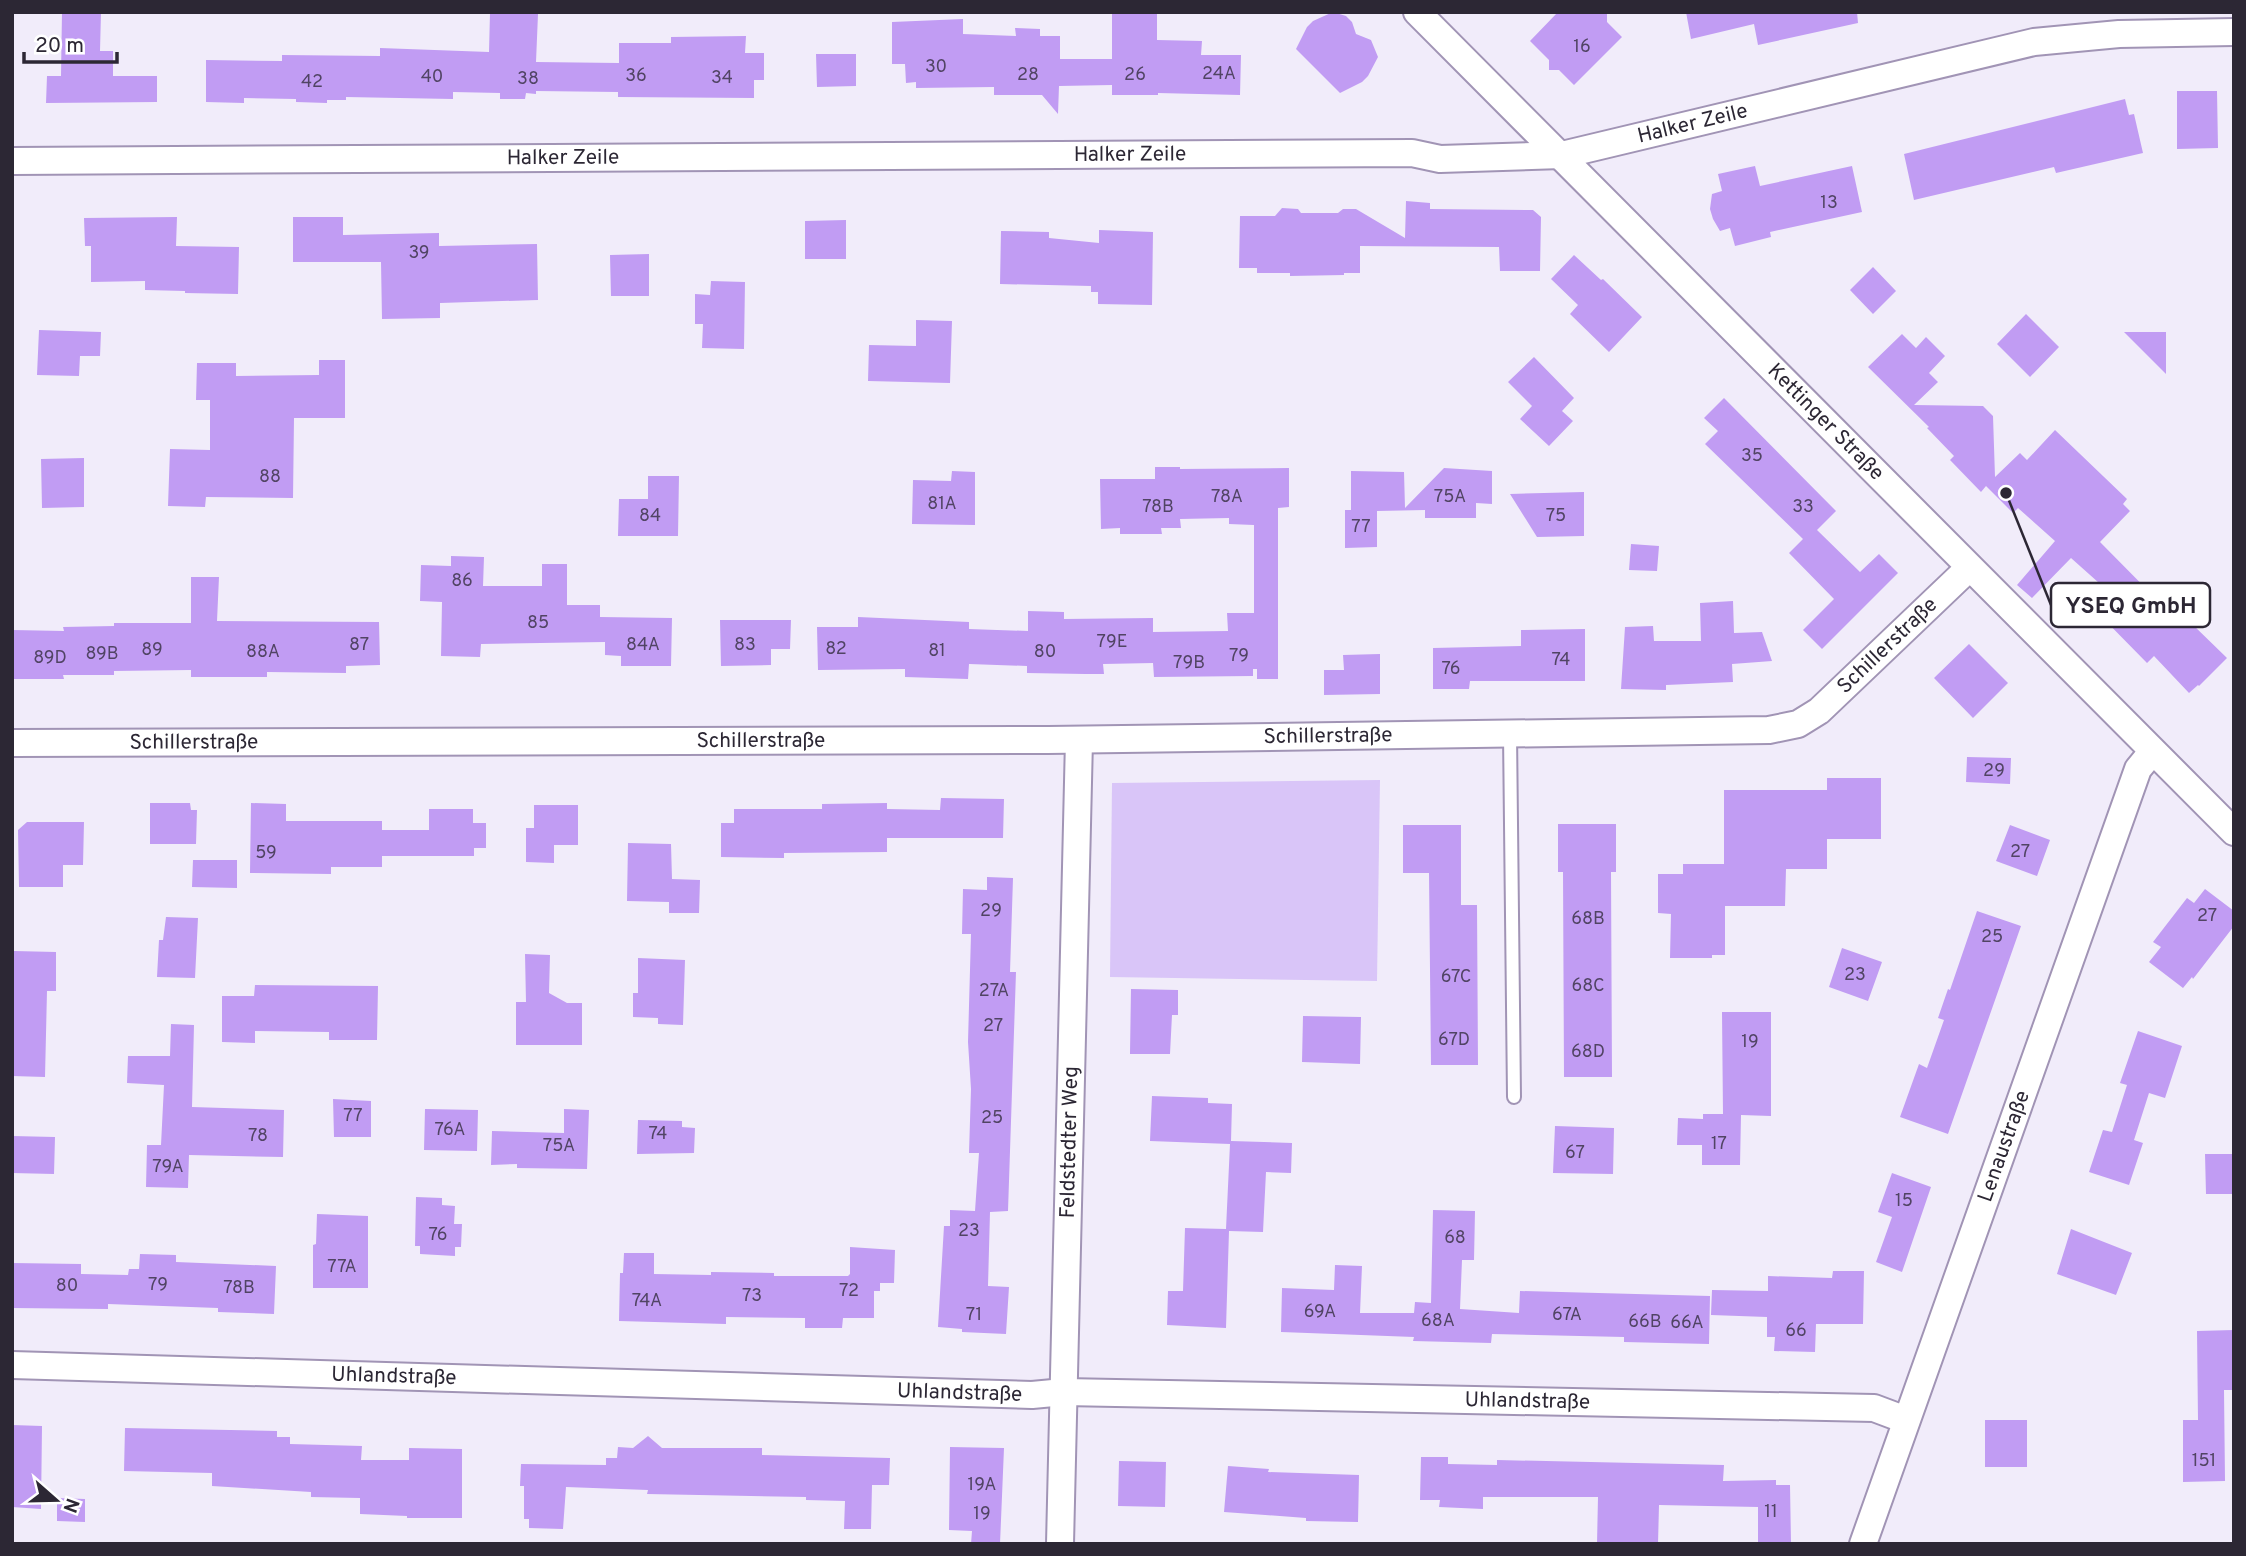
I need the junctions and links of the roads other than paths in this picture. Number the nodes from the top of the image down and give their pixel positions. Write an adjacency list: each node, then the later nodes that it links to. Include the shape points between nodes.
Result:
1 (1417, 12): 4 (street, Kettinger Straße)
2 (2119, 23): 3 (street, Halker Zeile); 4 (street, Halker Zeile)
3 (2234, 32)
4 (1562, 155): 5 (street, Halker Zeile, via 1440,159 1412,153); 6 (street, Kettinger Straße)
5 (12, 161)
6 (1969, 568): 7 (street, Schillerstraße, via 1834,698 1798,724 1769,730); 10 (street, Kettinger Straße)
7 (1510, 733): 8 (street, Schillerstraße); 12 (lane)
8 (1079, 740): 9 (street, Schillerstraße); 14 (street, Feldstedter Weg)
9 (12, 743)
10 (2152, 752): 11 (street, Kettinger Straße); 15 (street, Lenaustraße, via 2138,769)
11 (2234, 832)
12 (1514, 1097)
13 (12, 1365): 14 (street, Uhlandstraße)
14 (1064, 1392): 15 (street, Uhlandstraße, via 1874,1408); 16 (street, Feldstedter Weg)
15 (1906, 1420): 17 (street, Lenaustraße)
16 (1060, 1544)
17 (1863, 1544)

